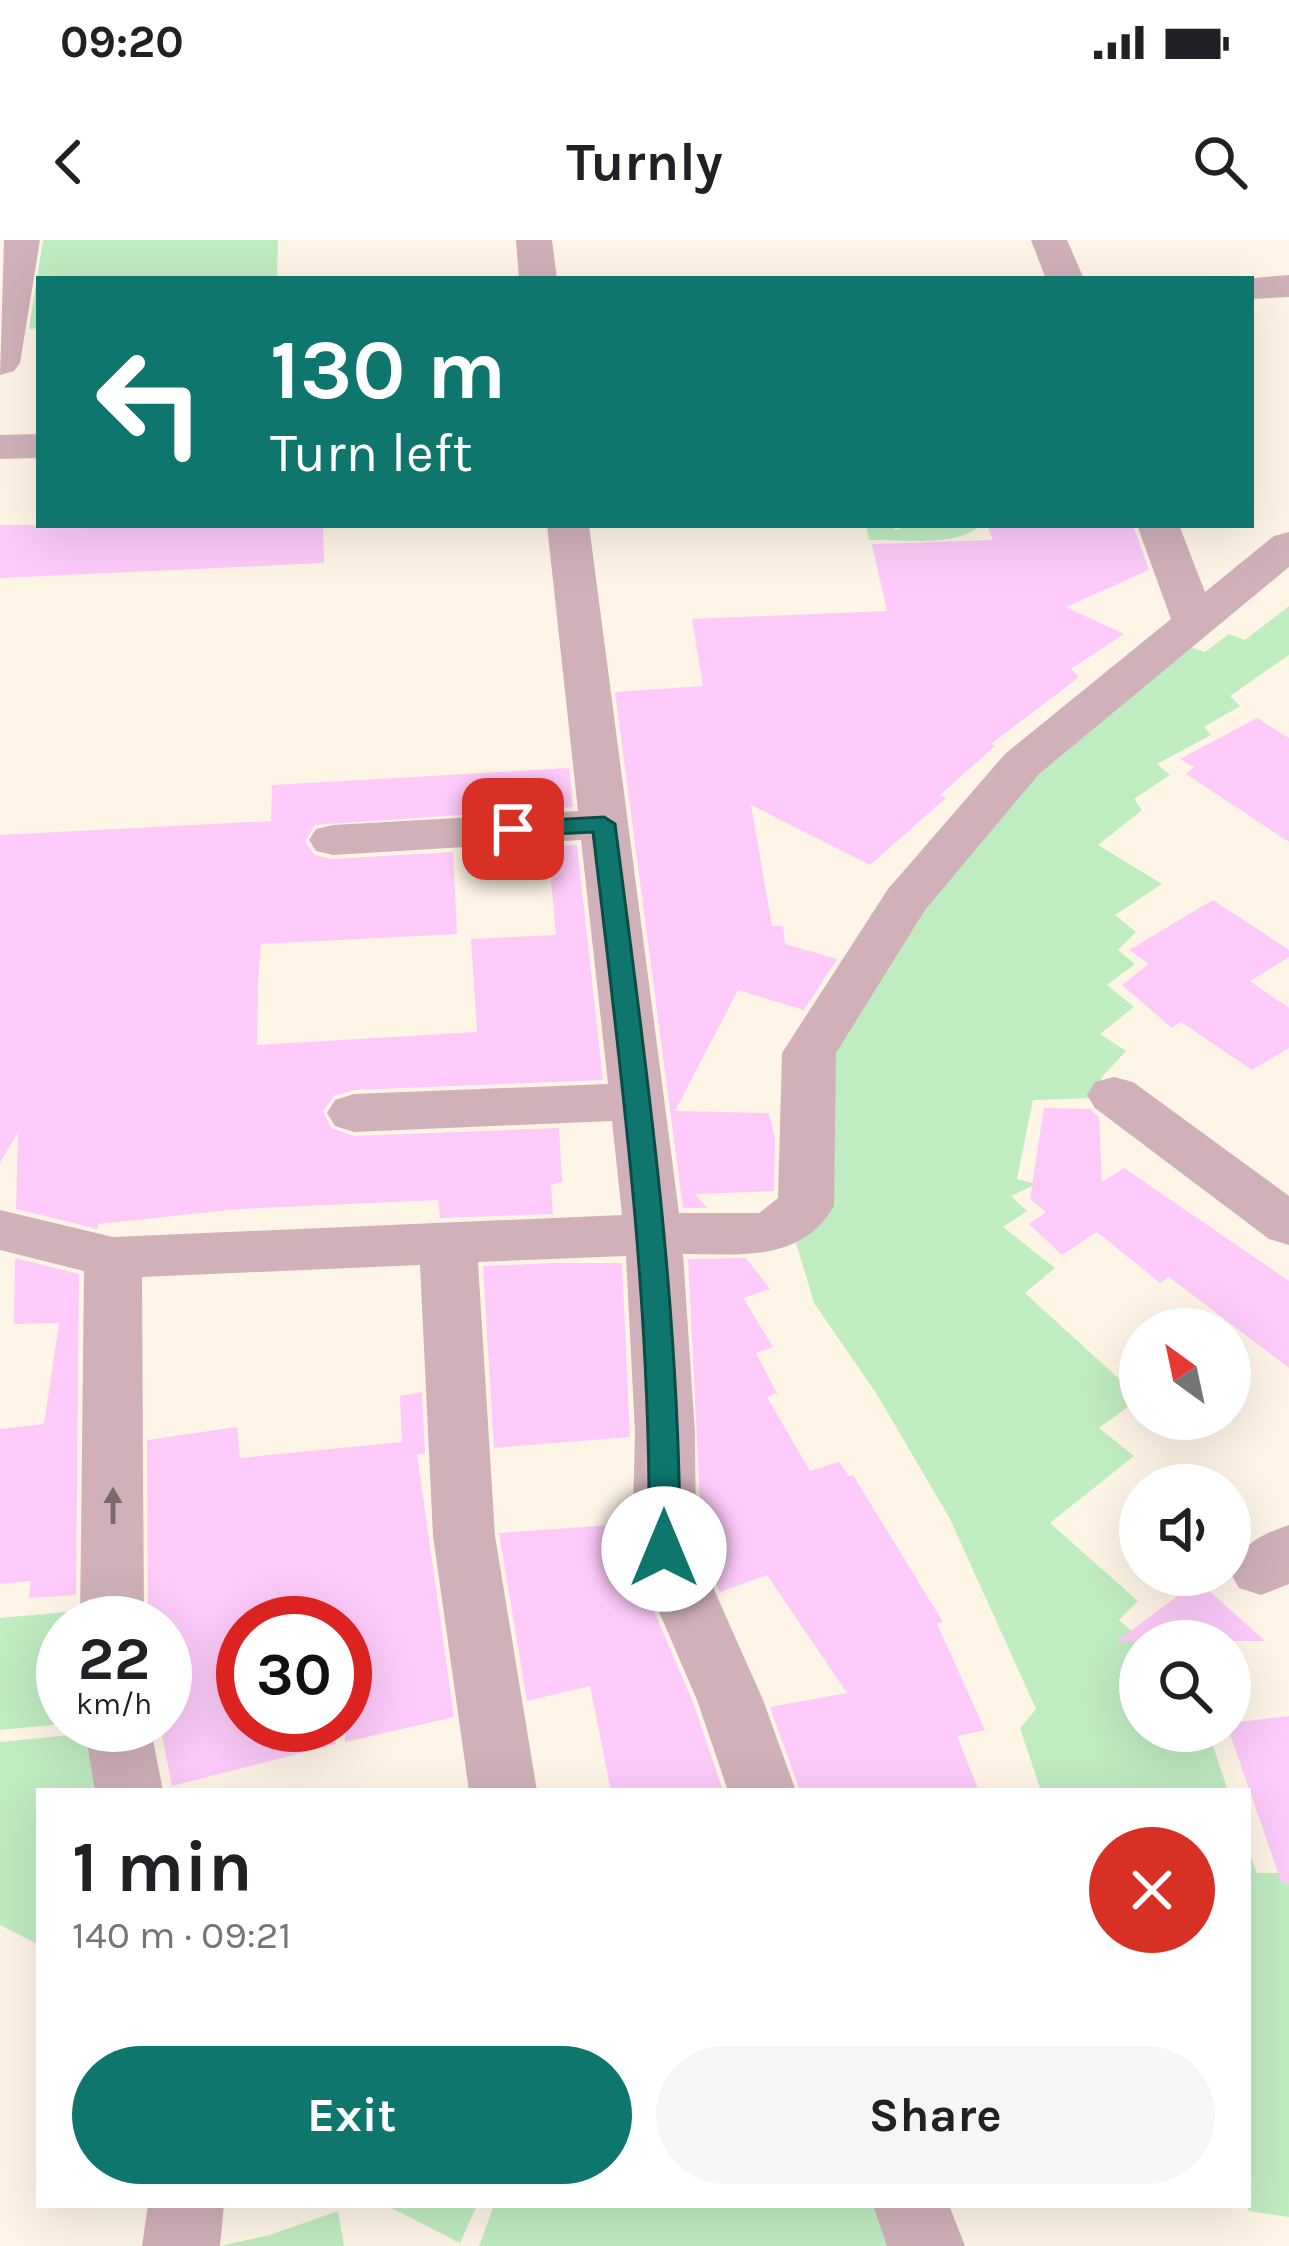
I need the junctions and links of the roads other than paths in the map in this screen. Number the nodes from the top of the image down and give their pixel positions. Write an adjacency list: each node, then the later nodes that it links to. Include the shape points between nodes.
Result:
1 (22, 240): 8 (street)
2 (534, 240): 4 (street)
3 (1048, 240): 5 (street)
4 (538, 276)
5 (1064, 276)
6 (1289, 286): 7 (street)
7 (1254, 288)
8 (11, 346)
9 (36, 446): 10 (street)
10 (0, 447)
11 (568, 528): 15 (street)
12 (1159, 528): 14 (street)
13 (1289, 545): 14 (street)
14 (1194, 621): 22 (street, via 1022,764 906,900 850,982 809,1053 806,1206 771,1233)
15 (604, 824): 16 (street); 18 (street)
16 (333, 841)
17 (1114, 1095): 20 (street)
18 (637, 1101): 19 (street); 22 (street)
19 (354, 1113)
20 (1289, 1225)
21 (0, 1230): 24 (street)
22 (653, 1234): 23 (street); 29 (street, via 664,1549)
23 (448, 1244): 24 (street); 28 (street, via 464,1536)
24 (113, 1258): 25 (street, one-way to 24)
25 (112, 1596)
26 (122, 1752): 27 (street)
27 (128, 1788)
28 (503, 1788)
29 (761, 1788)
30 (186, 2208): 32 (street)
31 (911, 2208): 33 (street)
32 (182, 2246)
33 (926, 2246)

